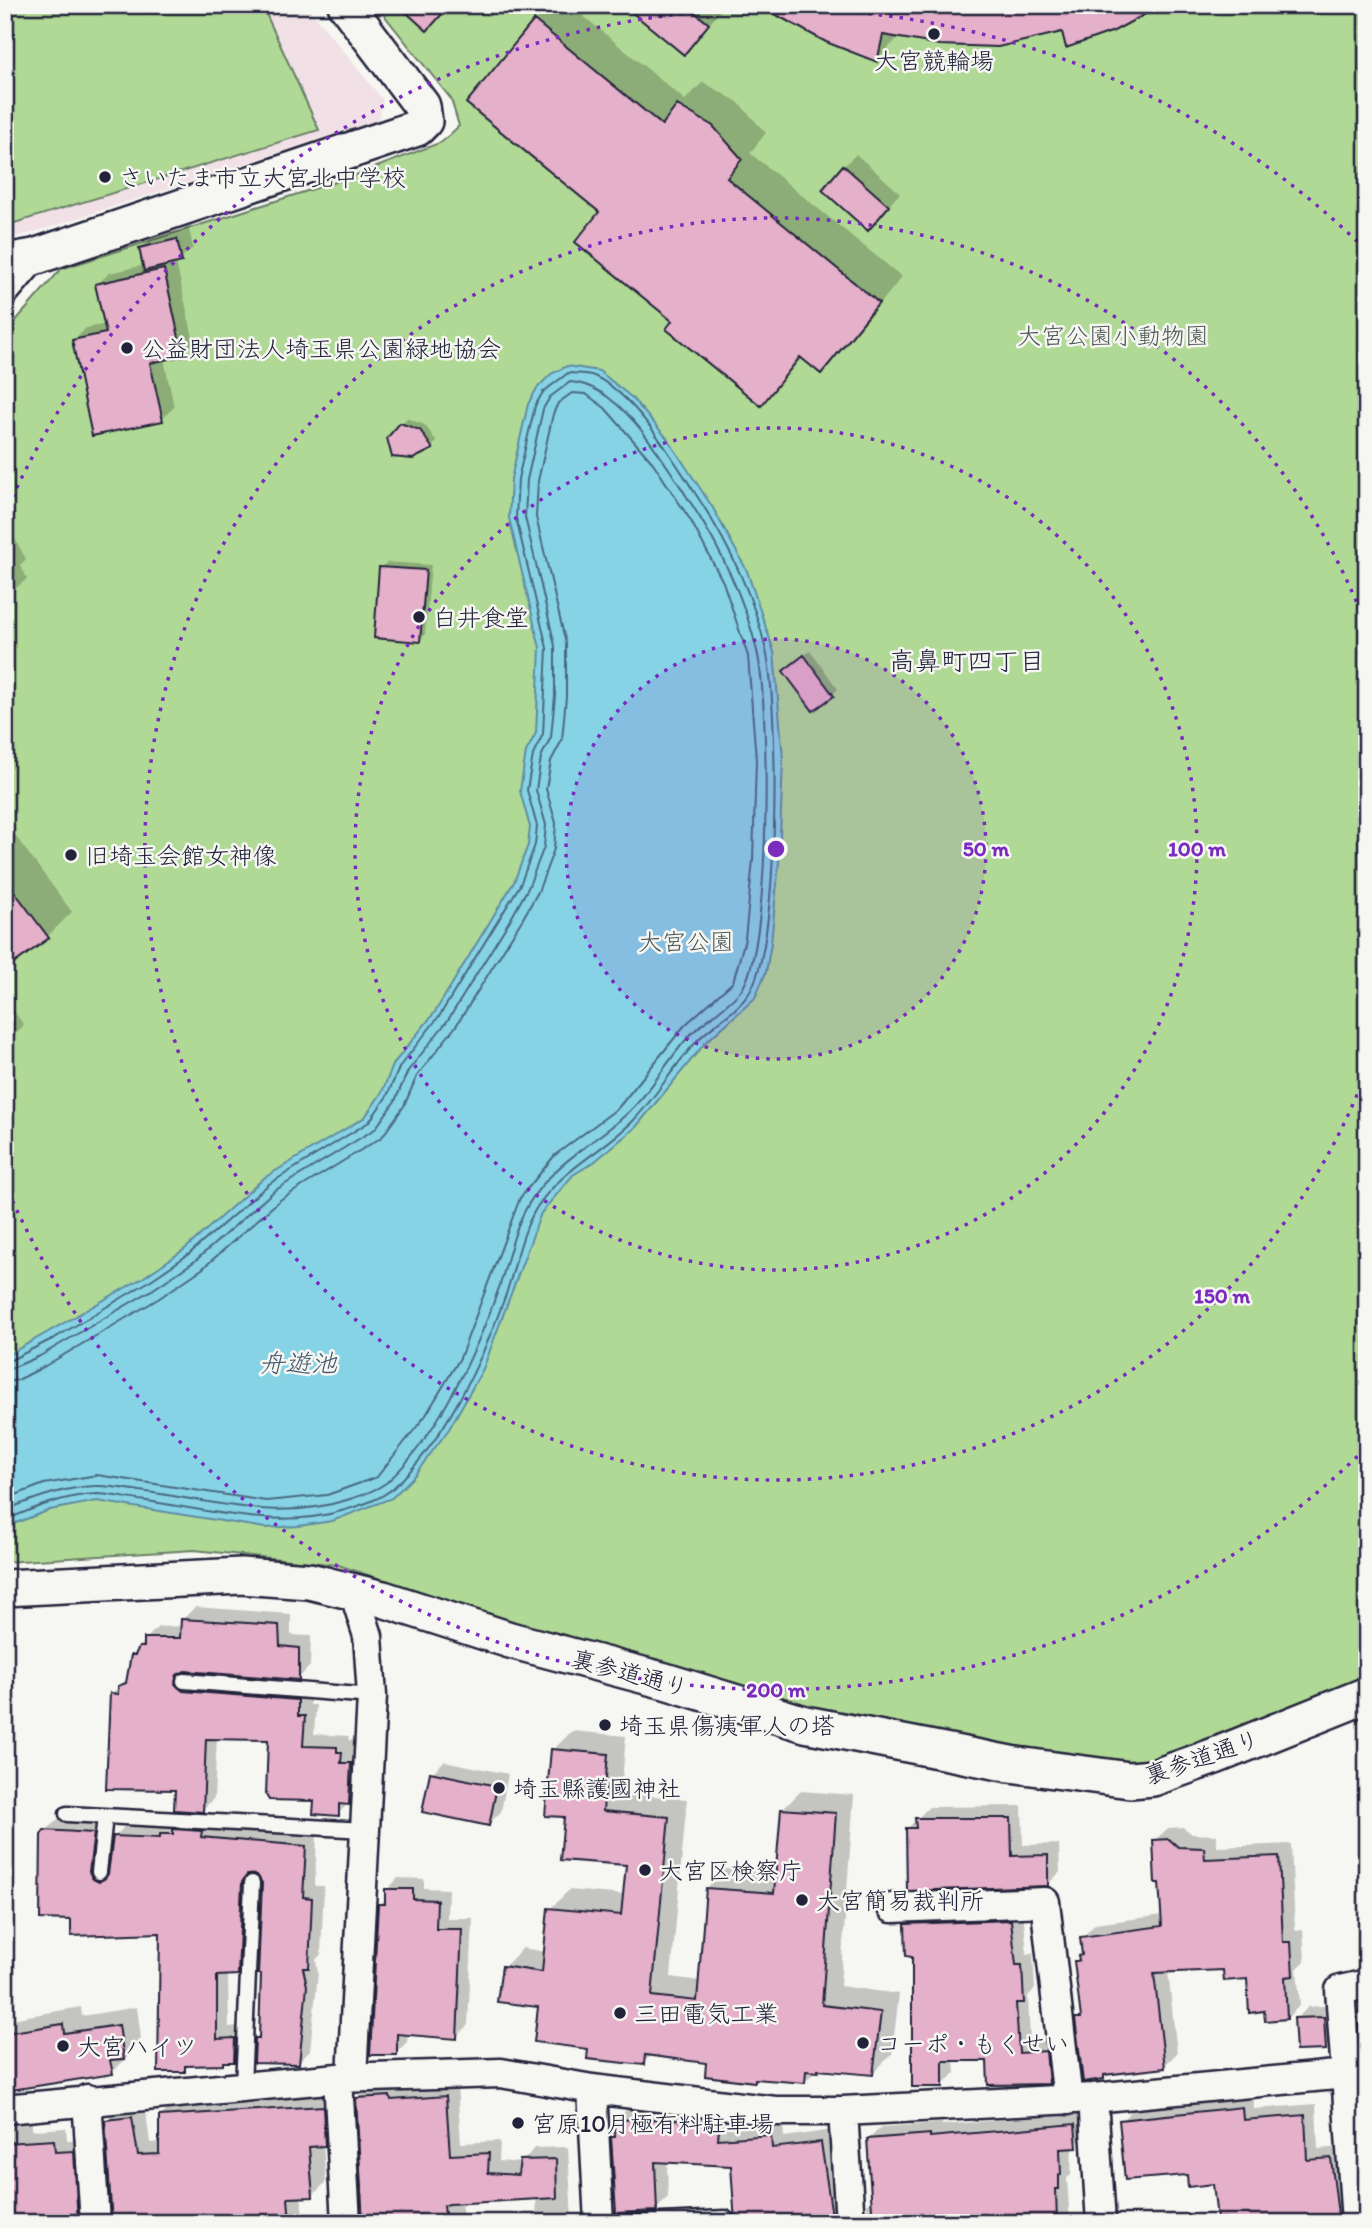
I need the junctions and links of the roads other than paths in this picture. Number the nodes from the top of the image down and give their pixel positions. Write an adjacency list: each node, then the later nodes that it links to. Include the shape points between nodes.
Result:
1 (346, 5): 2 (street, via 422,106 424,121 417,128)
2 (20, 260): 3 (street)
3 (5, 291)
4 (5, 1588): 5 (street, 裏参道通り, via 241,1576 309,1581)
5 (354, 1592): 7 (street, 裏参道通り, via 805,1724 1093,1777 1153,1778); 8 (street, via 368,1636)
6 (184, 1681): 8 (lane)
7 (1367, 1695)
8 (372, 1696): 11 (street)
9 (67, 1814): 10 (lane)
10 (105, 1816): 11 (lane); 12 (lane)
11 (365, 1830): 17 (street)
12 (99, 1872)
13 (252, 1883): 18 (lane)
14 (892, 1908): 21 (street, via 1045,1902)
15 (1367, 1984): 16 (street, via 1340,1990)
16 (1346, 2074): 21 (street); 31 (street)
17 (345, 2078): 18 (street); 19 (street, via 501,2073); 26 (street)
18 (243, 2086): 20 (street)
19 (592, 2089): 23 (street, via 775,2111); 27 (street)
20 (88, 2099): 22 (street); 25 (street)
21 (1080, 2099): 23 (street); 30 (street)
22 (5, 2109)
23 (843, 2111): 29 (street)
24 (725, 2218): 28 (lane)
25 (95, 2223)
26 (346, 2223)
27 (599, 2223)
28 (620, 2223)
29 (850, 2223)
30 (1101, 2223)
31 (1356, 2223)

